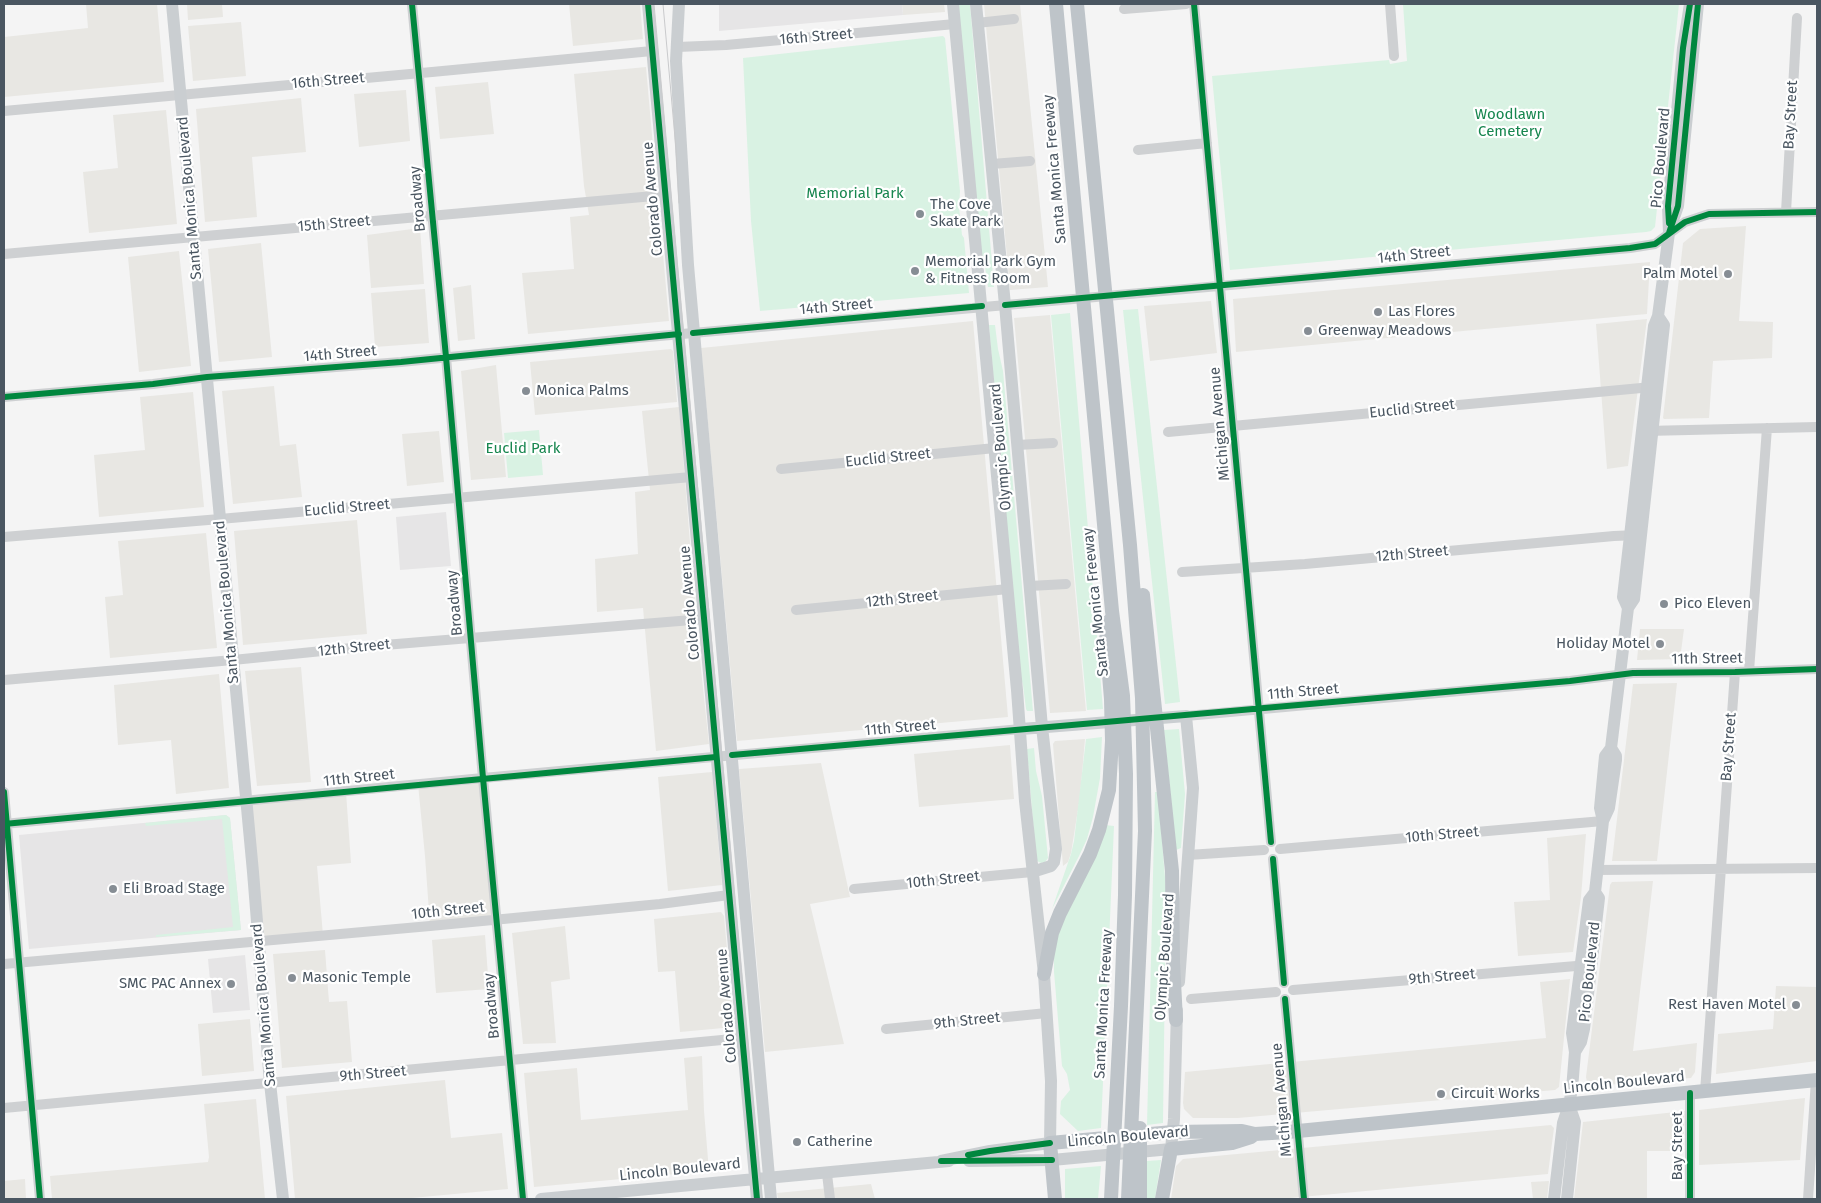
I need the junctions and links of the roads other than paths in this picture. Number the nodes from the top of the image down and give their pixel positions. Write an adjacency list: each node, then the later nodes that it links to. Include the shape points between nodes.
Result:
1 (172, 4): 26 (main road, Santa Monica Boulevard)
2 (412, 4): 25 (street, Broadway)
3 (648, 4): 22 (main road, Colorado Avenue)
4 (679, 4): 21 (main road, Colorado Avenue)
5 (953, 4): 19 (main road, Olympic Boulevard)
6 (976, 4): 18 (main road, Olympic Boulevard)
7 (1056, 4): 69 (highway, Santa Monica Freeway)
8 (1077, 4): 20 (highway)
9 (1083, 4): 20 (highway)
10 (1186, 4): 15 (street)
11 (1194, 4): 28 (street, Michigan Avenue)
12 (1390, 4): 23 (street)
13 (1690, 4): 24 (main road, Pico Boulevard)
14 (1698, 4): 24 (main road, Pico Boulevard)
15 (1124, 9)
16 (1797, 18): 33 (street, Bay Street)
17 (1014, 19): 18 (street)
18 (977, 23): 31 (main road, Olympic Boulevard)
19 (955, 24): 21 (street, 16th Street); 41 (main road, Olympic Boulevard)
20 (1079, 27): 62 (highway)
21 (677, 47): 42 (main road, Colorado Avenue)
22 (652, 50): 25 (street, 16th Street); 32 (main road, Colorado Avenue)
23 (1394, 56)
24 (1687, 61): 36 (main road, Pico Boulevard, via 1678,206)
25 (420, 74): 26 (street, 16th Street); 35 (street, Broadway)
26 (181, 95): 27 (street, 16th Street); 37 (main road, Santa Monica Boulevard)
27 (4, 111)
28 (1207, 143): 29 (street); 39 (street, Michigan Avenue)
29 (1138, 150)
30 (1030, 161): 31 (street)
31 (992, 164): 40 (main road, Olympic Boulevard)
32 (665, 195): 35 (street, 15th Street); 43 (main road, Colorado Avenue)
33 (1786, 212): 34 (street, 14th Street); 36 (street, 14th Street, via 1709,214 1684,222)
34 (1817, 212)
35 (432, 214): 37 (street, 15th Street); 44 (street, Broadway)
36 (1669, 233): 39 (street, 14th Street, via 1655,244 1630,248); 46 (main road, Pico Boulevard, via 1654,326)
37 (194, 236): 38 (street, 15th Street); 45 (main road, Santa Monica Boulevard)
38 (4, 254)
39 (1220, 286): 40 (street, 14th Street); 48 (street, Michigan Avenue)
40 (1005, 305): 41 (street, 14th Street); 54 (main road, Olympic Boulevard)
41 (982, 306): 42 (street, 14th Street); 55 (main road, Olympic Boulevard)
42 (693, 333): 43 (street, 14th Street); 82 (main road, Colorado Avenue)
43 (678, 334): 44 (street, 14th Street); 57 (main road, Colorado Avenue)
44 (446, 357): 45 (street, 14th Street); 58 (street, Broadway)
45 (206, 377): 47 (street, 14th Street); 59 (main road, Santa Monica Boulevard)
46 (1652, 387): 48 (street, Euclid Street); 51 (main road, Pico Boulevard)
47 (4, 397)
48 (1233, 426): 52 (street, Euclid Street); 63 (street, Michigan Avenue)
49 (1817, 427): 50 (street)
50 (1767, 428): 51 (street); 74 (street)
51 (1647, 431): 60 (main road, Pico Boulevard)
52 (1168, 432)
53 (1053, 443): 54 (street)
54 (1016, 445): 66 (main road, Olympic Boulevard)
55 (994, 448): 56 (street, Euclid Street); 67 (main road, Olympic Boulevard)
56 (781, 468)
57 (691, 477): 58 (street, Euclid Street); 70 (main road, Colorado Avenue)
58 (458, 498): 59 (street, Euclid Street); 71 (street, Broadway)
59 (220, 520): 61 (street, Euclid Street); 72 (main road, Santa Monica Boulevard)
60 (1636, 535): 63 (street, 12th Street); 76 (main road, Pico Boulevard, via 1623,597 1628,608)
61 (4, 537)
62 (1130, 545): 111 (highway, via 1142,587 1164,785 1172,871); 112 (highway, via 1142,698 1145,831)
63 (1246, 568): 64 (street, 12th Street); 78 (street, Michigan Avenue)
64 (1182, 572)
65 (1066, 584): 66 (street)
66 (1030, 586): 80 (main road, Olympic Boulevard)
67 (1008, 588): 68 (street, 12th Street); 81 (main road, Olympic Boulevard)
68 (796, 610)
69 (1112, 611): 104 (highway, via 1106,640 1112,732 1109,790 1093,846 1052,933); 141 (highway, Santa Monica Freeway, via 1123,696 1126,783 1122,997)
70 (704, 619): 71 (street, 12th Street); 83 (main road, Colorado Avenue)
71 (471, 638): 72 (street, 12th Street); 84 (street, Broadway)
72 (233, 660): 77 (street, 12th Street); 86 (main road, Santa Monica Boulevard)
73 (1817, 669): 74 (street, 11th Street)
74 (1749, 671): 75 (street, 11th Street)
75 (1735, 672): 76 (street, 11th Street); 95 (street, Bay Street)
76 (1619, 674): 78 (street, 11th Street); 87 (main road, Pico Boulevard, via 1611,748 1605,756 1600,808)
77 (4, 680)
78 (1259, 708): 79 (street, 11th Street); 89 (street, Michigan Avenue)
79 (1186, 716): 80 (main road, 11th Street); 91 (main road, Olympic Boulevard, via 1193,788)
80 (1042, 727): 81 (main road, 11th Street); 96 (main road, Olympic Boulevard, via 1056,849 1051,866)
81 (1020, 729): 82 (street, 11th Street); 96 (main road, Olympic Boulevard)
82 (732, 756): 83 (street, 11th Street); 131 (main road, Colorado Avenue)
83 (716, 757): 84 (street, 11th Street); 98 (main road, Colorado Avenue)
84 (483, 778): 86 (street, 11th Street); 99 (street, Broadway)
85 (4, 792): 88 (street)
86 (246, 801): 88 (street, 11th Street); 100 (main road, Santa Monica Boulevard)
87 (1603, 821): 90 (street, 10th Street); 94 (main road, Pico Boulevard)
88 (5, 824): 101 (street)
89 (1268, 846): 90 (street, via 1277,844); 91 (street); 92 (street, via 1266,856)
90 (1280, 849): 92 (street, via 1279,855)
91 (1188, 855): 111 (main road, Olympic Boulevard)
92 (1273, 859): 105 (street)
93 (1817, 868): 95 (street)
94 (1598, 870): 95 (street); 103 (main road, Pico Boulevard, via 1595,892 1599,898)
95 (1720, 870): 118 (street, Bay Street)
96 (1032, 872): 97 (street, 10th Street); 104 (main road, Olympic Boulevard)
97 (854, 889)
98 (729, 895): 99 (street, 10th Street); 114 (main road, Colorado Avenue)
99 (497, 918): 100 (street, 10th Street); 115 (street, Broadway)
100 (259, 941): 101 (street, 10th Street); 117 (main road, Santa Monica Boulevard)
101 (19, 962): 102 (street, 10th Street); 120 (street)
102 (4, 964)
103 (1586, 965): 106 (street, 9th Street); 121 (main road, Pico Boulevard, via 1584,1029 1575,1052)
104 (1044, 974): 110 (main road, Olympic Boulevard)
105 (1284, 983): 106 (street); 107 (street)
106 (1293, 990): 109 (street)
107 (1276, 992): 108 (street); 109 (street)
108 (1190, 999)
109 (1285, 999): 123 (street, Michigan Avenue)
110 (1047, 1013): 113 (street, 9th Street); 126 (main road, Olympic Boulevard)
111 (1176, 1020): 124 (main road, Olympic Boulevard)
112 (1137, 1025): 142 (highway); 143 (highway)
113 (886, 1029)
114 (743, 1038): 115 (street, 9th Street); 132 (main road, Colorado Avenue)
115 (510, 1061): 117 (street, 9th Street); 135 (street, Broadway)
116 (1816, 1080): 118 (highway, Lincoln Boulevard); 149 (street)
117 (270, 1083): 120 (street, 9th Street); 134 (main road, Santa Monica Boulevard)
118 (1705, 1092): 119 (highway, Lincoln Boulevard)
119 (1690, 1093): 121 (highway, Lincoln Boulevard); 148 (street, Bay Street)
120 (31, 1105): 122 (street, 9th Street); 133 (street)
121 (1569, 1105): 123 (highway, Lincoln Boulevard); 146 (main road, Pico Boulevard, via 1563,1123); 147 (main road, Pico Boulevard, via 1575,1122)
122 (4, 1108)
123 (1298, 1130): 125 (highway, Lincoln Boulevard); 145 (street, Michigan Avenue)
124 (1168, 1132): 125 (highway, Lincoln Boulevard, via 1242,1130); 126 (highway, Lincoln Boulevard); 127 (main road, Olympic Boulevard)
125 (1255, 1134): 127 (highway, Lincoln Boulevard, via 1232,1143)
126 (1050, 1143): 128 (highway, Olympic Boulevard); 129 (main road, Lincoln Boulevard)
127 (1166, 1150): 128 (main road, Lincoln Boulevard); 144 (highway, Olympic Boulevard)
128 (1052, 1160): 129 (main road, Lincoln Boulevard); 140 (highway, Olympic Boulevard)
129 (941, 1161): 130 (main road, Lincoln Boulevard)
130 (827, 1174): 131 (main road, Lincoln Boulevard); 139 (street)
131 (769, 1178): 132 (main road, Lincoln Boulevard); 138 (main road, Colorado Avenue)
132 (755, 1179): 136 (main road, Lincoln Boulevard); 137 (main road, Colorado Avenue)
133 (40, 1199)
134 (283, 1199)
135 (523, 1199)
136 (541, 1199)
137 (757, 1199)
138 (771, 1199)
139 (830, 1199)
140 (1055, 1199)
141 (1111, 1199)
142 (1128, 1199)
143 (1140, 1199)
144 (1162, 1199)
145 (1304, 1199)
146 (1554, 1199)
147 (1567, 1199)
148 (1690, 1199)
149 (1808, 1199)

